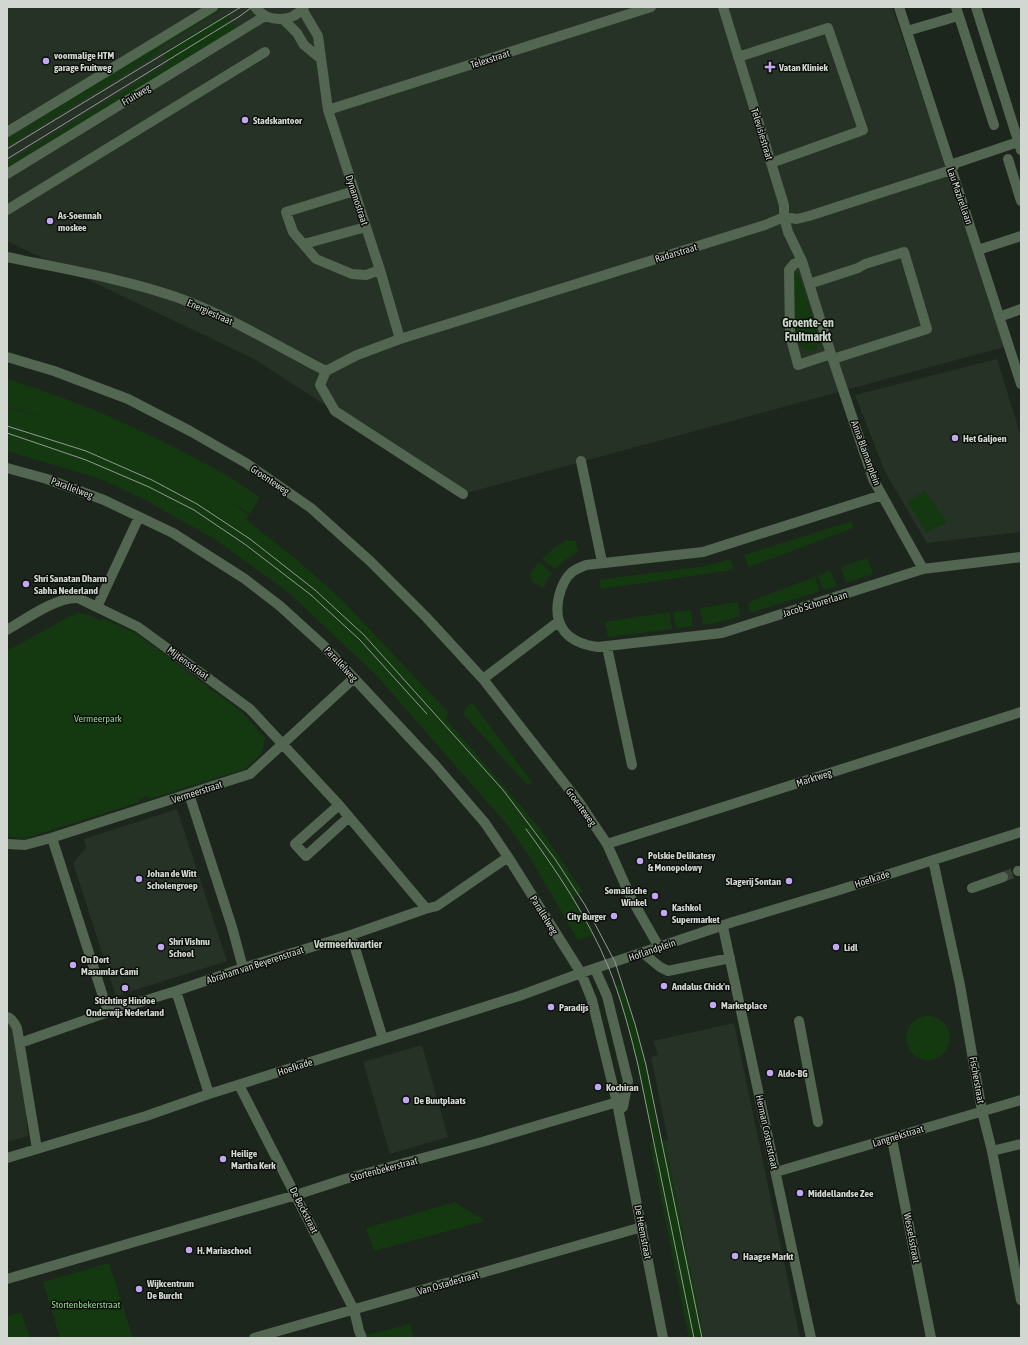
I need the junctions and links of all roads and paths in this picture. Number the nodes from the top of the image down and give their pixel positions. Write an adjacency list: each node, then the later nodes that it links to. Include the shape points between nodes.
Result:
1 (213, 7): 17 (street)
2 (255, 7): 9 (street)
3 (651, 7): 15 (street, Telexstraat)
4 (723, 7): 13 (street, Televisiestraat)
5 (899, 7): 11 (street, Lau Mazirellaan)
6 (976, 7): 18 (street)
7 (303, 8): 10 (street, via 294,16); 14 (street, Dynamostraat, via 318,36)
8 (957, 11): 11 (street); 16 (street)
9 (265, 16): 10 (street); 22 (street, Fruitweg)
10 (283, 19): 14 (street, via 297,33 304,45)
11 (907, 31): 21 (street, Lau Mazirellaan)
12 (265, 52): 25 (street)
13 (738, 57): 20 (street, Televisiestraat); 20 (street, via 828,28 863,130)
14 (321, 60): 15 (street, Dynamostraat)
15 (328, 110): 23 (street, Dynamostraat)
16 (994, 125)
17 (7, 132)
18 (1020, 144): 21 (street, Radarstraat, via 956,163)
19 (1008, 159): 24 (street)
20 (771, 163): 26 (street, Televisiestraat, via 784,205)
21 (951, 170): 26 (street, Radarstraat, via 809,216 797,219); 30 (street, Lau Mazirellaan)
22 (7, 174)
23 (354, 191): 27 (street, Dynamostraat); 29 (street, via 286,212 293,232)
24 (1021, 201)
25 (7, 210)
26 (784, 217): 32 (street, Televisiestraat); 37 (street, Radarstraat)
27 (366, 227): 29 (street); 33 (street, Dynamostraat)
28 (1021, 236): 30 (street)
29 (304, 244): 33 (street, via 316,259 352,274 366,275)
30 (978, 250): 36 (street, Lau Mazirellaan)
31 (7, 257): 40 (street, Energiestraat, via 140,286 176,298 220,315)
32 (802, 261): 34 (street, Televisiestraat); 38 (street, via 794,264 790,270 790,335 798,365)
33 (380, 270): 37 (street, Dynamostraat)
34 (809, 284): 38 (street, Televisiestraat); 38 (street, via 904,252 927,329)
35 (1021, 309): 36 (street)
36 (999, 317): 41 (street, Lau Mazirellaan)
37 (400, 339): 40 (street, via 357,355)
38 (832, 356): 45 (street, Anna Blamanplein, via 873,480)
39 (7, 357): 55 (street, Groenteweg, via 54,371 128,399 190,431 252,468 311,508 370,561 426,617)
40 (326, 371): 44 (street, via 320,385 335,411)
41 (1021, 384)
42 (581, 461): 48 (street)
43 (7, 468): 46 (street, Parallelweg, via 104,500)
44 (463, 494)
45 (882, 495): 48 (street, via 703,552); 49 (street, Anna Blamanplein)
46 (139, 517): 50 (street); 54 (street, Parallelweg, via 173,533 245,579 323,645)
47 (1021, 557): 49 (street, Jacob Schorerlaan)
48 (602, 562): 51 (street, via 571,568 560,591)
49 (923, 569): 53 (street, Jacob Schorerlaan, via 722,633)
50 (97, 607): 52 (street, Mijtensstraat, via 78,598 66,598); 57 (street, Mijtensstraat, via 138,627 250,709)
51 (558, 622): 53 (street, Jacob Schorerlaan, via 575,640 587,646); 55 (street)
52 (7, 630)
53 (607, 647): 58 (street)
54 (354, 678): 57 (street, Vermeerstraat); 66 (street, Parallelweg, via 436,766 485,823)
55 (483, 680): 65 (street, Groenteweg, via 579,802)
56 (1021, 712): 65 (street, Marktweg)
57 (282, 744): 59 (street, Vermeerstraat, via 250,774); 60 (street, Mijtensstraat)
58 (632, 765)
59 (189, 794): 63 (street, Vermeerstraat); 76 (street)
60 (339, 805): 61 (street, Mijtensstraat); 61 (street, via 295,844 306,856)
61 (349, 817): 70 (street, Mijtensstraat)
62 (1021, 832): 67 (street, Hoefkade)
63 (52, 838): 64 (street, Vermeerstraat, via 25,845); 80 (street)
64 (7, 844)
65 (607, 844): 73 (street, Groenteweg, via 631,898)
66 (508, 857): 70 (street, Abraham van Beyerenstraat, via 437,906); 78 (street, Parallelweg)
67 (932, 860): 71 (street, Hoefkade); 89 (street, Fischerstraat, via 960,985)
68 (1003, 877): 69 (street)
69 (972, 888)
70 (425, 909): 72 (street, Abraham van Beyerenstraat)
71 (723, 927): 73 (street, Hoflandplein); 75 (street, Herman Costerstraat)
72 (351, 935): 76 (street, Abraham van Beyerenstraat); 83 (street)
73 (659, 947): 74 (street, Hoflandplein)
74 (643, 953): 75 (street, via 660,968 668,971); 77 (street, Hoflandplein)
75 (730, 958): 96 (street, Herman Costerstraat)
76 (243, 968): 79 (street, Abraham van Beyerenstraat)
77 (595, 969): 78 (street, Hoflandplein); 88 (street, De Heemstraat, via 607,996 628,1081)
78 (581, 973): 83 (street, Hoefkade, via 519,996); 88 (street, De Heemstraat, via 592,1000)
79 (176, 991): 80 (street, Abraham van Beyerenstraat); 86 (street)
80 (108, 1012): 84 (street, Abraham van Beyerenstraat)
81 (7, 1017): 84 (street, via 14,1022)
82 (800, 1021): 90 (street)
83 (383, 1039): 85 (street, Hoefkade)
84 (20, 1042): 93 (street)
85 (239, 1085): 86 (street, Hoefkade); 97 (street, De Bockstraat)
86 (209, 1094): 93 (street, Hoefkade)
87 (1021, 1100): 89 (street, Langnekstraat)
88 (621, 1101): 97 (street, Stortenbekerstraat); 98 (street, De Heemstraat, via 622,1127)
89 (982, 1111): 91 (street, Langnekstraat); 94 (street, Fischerstraat)
90 (818, 1122)
91 (892, 1139): 96 (street, Langnekstraat); 106 (street, Wesselsstraat)
92 (1021, 1144): 94 (street)
93 (37, 1149): 95 (street, Hoefkade)
94 (992, 1151): 100 (street, Fischerstraat)
95 (7, 1158)
96 (776, 1172): 105 (street, Herman Costerstraat)
97 (296, 1195): 99 (street, Stortenbekerstraat); 101 (street, De Bockstraat)
98 (642, 1226): 101 (street, Van Ostadestraat); 104 (street, De Heemstraat)
99 (7, 1279)
100 (1021, 1300)
101 (354, 1310): 102 (street, Van Ostadestraat); 103 (street, De Bockstraat)
102 (254, 1338)
103 (362, 1338)
104 (663, 1338)
105 (811, 1338)
106 (931, 1338)

